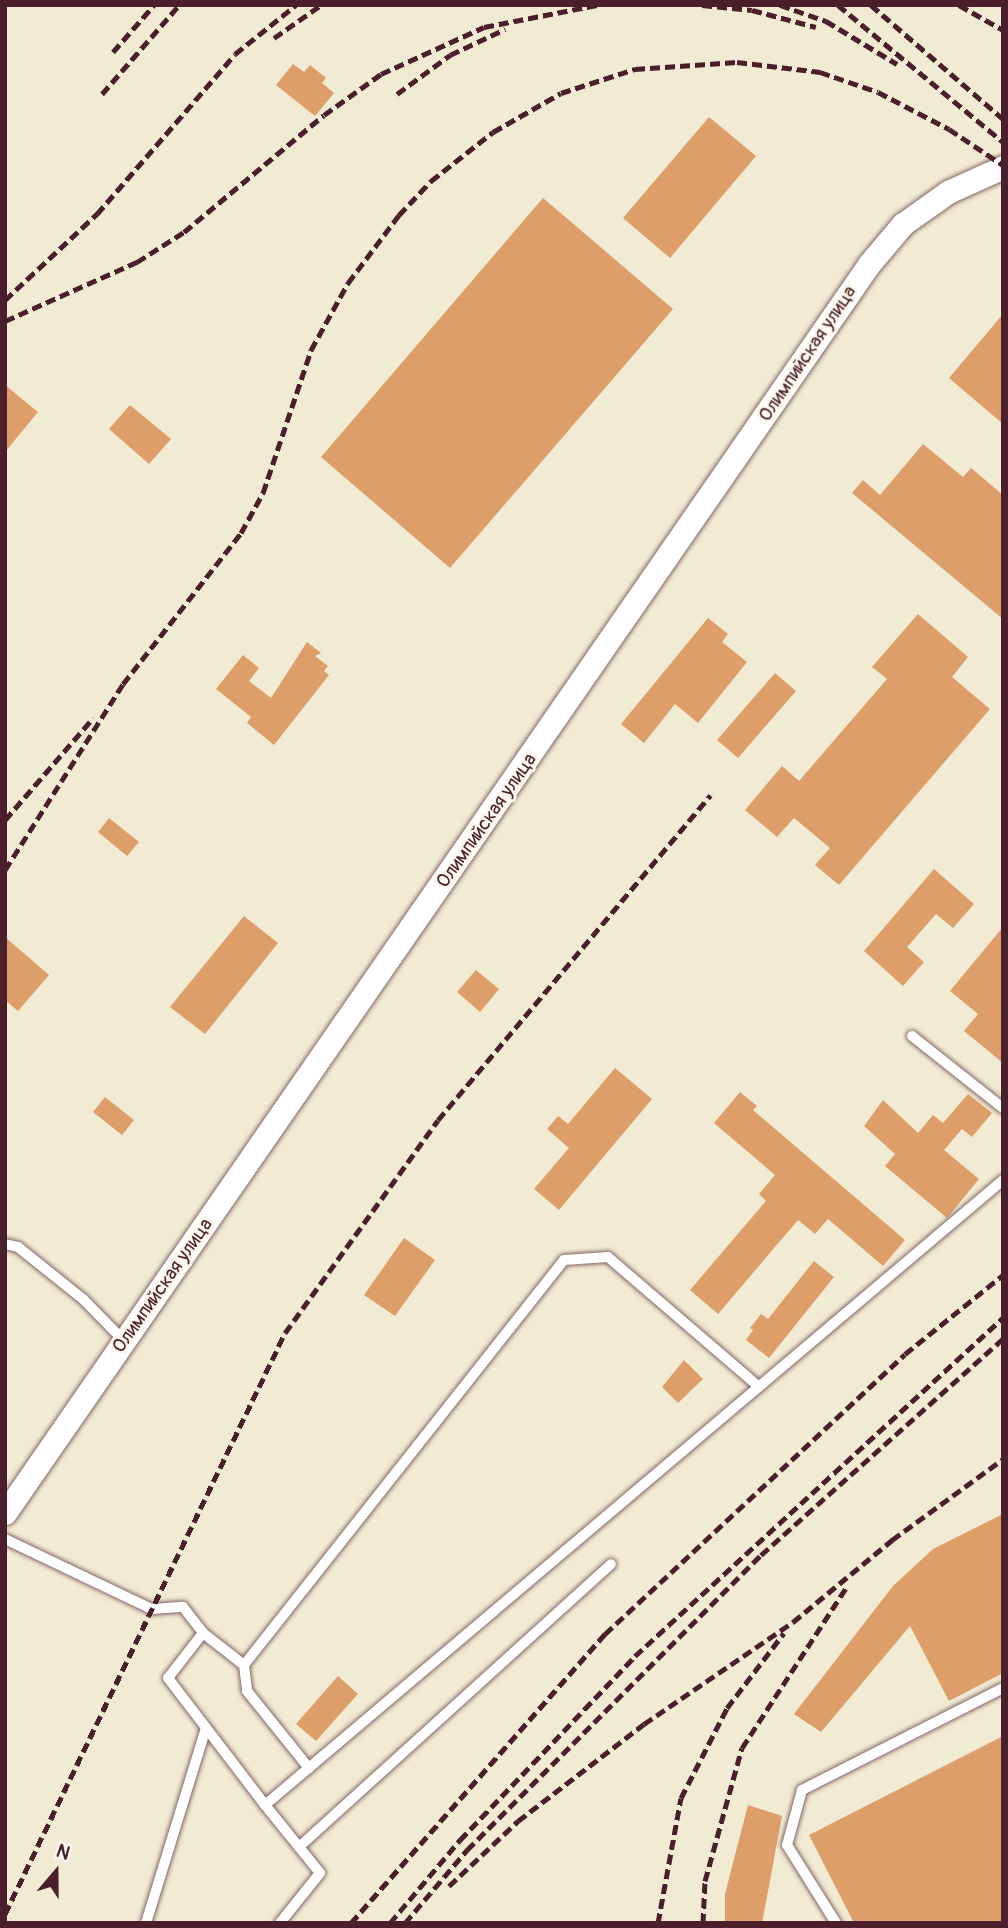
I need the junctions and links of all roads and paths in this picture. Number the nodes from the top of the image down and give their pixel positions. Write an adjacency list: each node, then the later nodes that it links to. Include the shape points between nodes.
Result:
1 (1003, 167): 6 (street, Олимпийская улица, via 948,192 903,224 870,264)
2 (912, 1036): 3 (lane)
3 (1003, 1108)
4 (1003, 1180): 7 (lane)
5 (5, 1244): 6 (lane, via 18,1247 83,1298)
6 (125, 1342): 8 (street, Олимпийская улица)
7 (759, 1387): 12 (lane, via 608,1257 564,1260); 15 (lane)
8 (5, 1513)
9 (5, 1539): 11 (lane, via 152,1609 183,1607)
10 (611, 1564): 17 (lane)
11 (203, 1633): 12 (lane); 14 (lane, via 167,1678)
12 (244, 1665): 15 (lane, via 247,1691)
13 (1003, 1688): 20 (lane, via 802,1790 788,1846)
14 (206, 1728): 16 (lane); 18 (lane)
15 (309, 1768): 16 (lane)
16 (265, 1805): 17 (lane)
17 (299, 1847): 19 (lane, via 320,1873)
18 (146, 1923)
19 (280, 1923)
20 (835, 1923)

